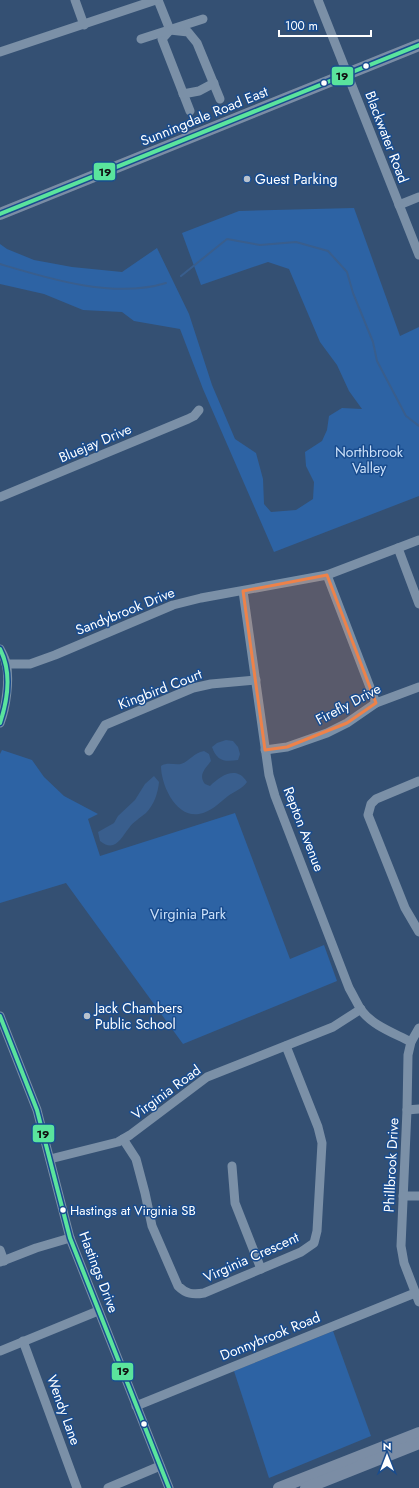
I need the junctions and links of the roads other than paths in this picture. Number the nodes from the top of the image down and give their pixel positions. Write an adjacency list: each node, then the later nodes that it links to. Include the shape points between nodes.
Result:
1 (75, 0): 5 (street)
2 (157, 0): 5 (street); 6 (street)
3 (318, 0): 10 (street, Blackwater Road)
4 (203, 19): 6 (street)
5 (84, 25): 9 (street)
6 (170, 30): 7 (street); 11 (street, via 188,32 197,43); 12 (street, via 162,39)
7 (140, 39)
8 (419, 45): 10 (main road, Sunningdale Road East)
9 (0, 52)
10 (347, 74): 16 (street, Blackwater Road); 17 (main road, Sunningdale Road East)
11 (214, 83): 12 (street, via 199,91); 13 (street)
12 (183, 94): 14 (street)
13 (220, 99)
14 (190, 111)
15 (419, 197): 16 (street)
16 (399, 205): 18 (street, Blackwater Road)
17 (0, 214)
18 (419, 255)
19 (199, 410): 20 (street, Bluejay Drive, via 188,419)
20 (0, 497)
21 (419, 540): 22 (street, Sandybrook Drive)
22 (398, 548): 23 (street, Sandybrook Drive); 25 (street)
23 (327, 575): 24 (street, Sandybrook Drive); 30 (street)
24 (244, 590): 27 (street, Sandybrook Drive, via 173,605 30,664); 28 (street, Repton Avenue)
25 (419, 604)
26 (0, 649): 27 (street)
27 (6, 664): 31 (street, via 7,691)
28 (256, 680): 32 (street, Repton Avenue); 33 (street, Kingbird Court, via 211,684 163,700 105,726)
29 (419, 687): 30 (street, Firefly Drive)
30 (376, 703): 32 (street, Firefly Drive, via 327,733 288,747)
31 (0, 723)
32 (266, 750): 36 (street, Repton Avenue, via 269,776 275,796 349,988)
33 (89, 751)
34 (419, 781): 35 (street, via 376,799 371,804 368,815 405,908)
35 (419, 932)
36 (361, 1009): 39 (street, Repton Avenue, via 383,1028); 40 (street, Virginia Road, via 333,1028)
37 (0, 1016): 44 (street, Hastings Drive, via 37,1110)
38 (419, 1028): 39 (street, Phillbrook Drive)
39 (411, 1042): 42 (street, Phillbrook Drive, via 408,1055)
40 (286, 1046): 43 (street, Virginia Road, via 207,1077); 51 (street, Virginia Crescent, via 322,1143 317,1231 314,1243 301,1252)
41 (419, 1109): 42 (street)
42 (407, 1110): 46 (street, Phillbrook Drive)
43 (123, 1139): 44 (street, Virginia Road); 51 (street, Virginia Crescent, via 136,1159 152,1226 178,1286 184,1292 195,1295 204,1293)
44 (50, 1159): 48 (street, Hastings Drive)
45 (232, 1166): 51 (street, via 235,1203)
46 (403, 1196): 47 (street); 52 (street, Phillbrook Drive, via 401,1246 404,1263)
47 (419, 1196)
48 (70, 1238): 50 (street); 54 (street, Hastings Drive)
49 (0, 1250): 50 (street)
50 (2, 1261)
51 (261, 1269)
52 (416, 1293): 53 (street, Phillbrook Drive); 57 (street, Donnybrook Road)
53 (419, 1302)
54 (98, 1311): 55 (street); 57 (street, Hastings Drive)
55 (23, 1341): 56 (street); 61 (street, Wendy Lane)
56 (0, 1351)
57 (136, 1406): 60 (street, Hastings Drive)
58 (419, 1433): 64 (main road)
59 (419, 1443): 65 (main road)
60 (160, 1466): 62 (street); 63 (street, Hastings Drive)
61 (78, 1488)
62 (108, 1488)
63 (169, 1488)
64 (279, 1488)
65 (306, 1488)

